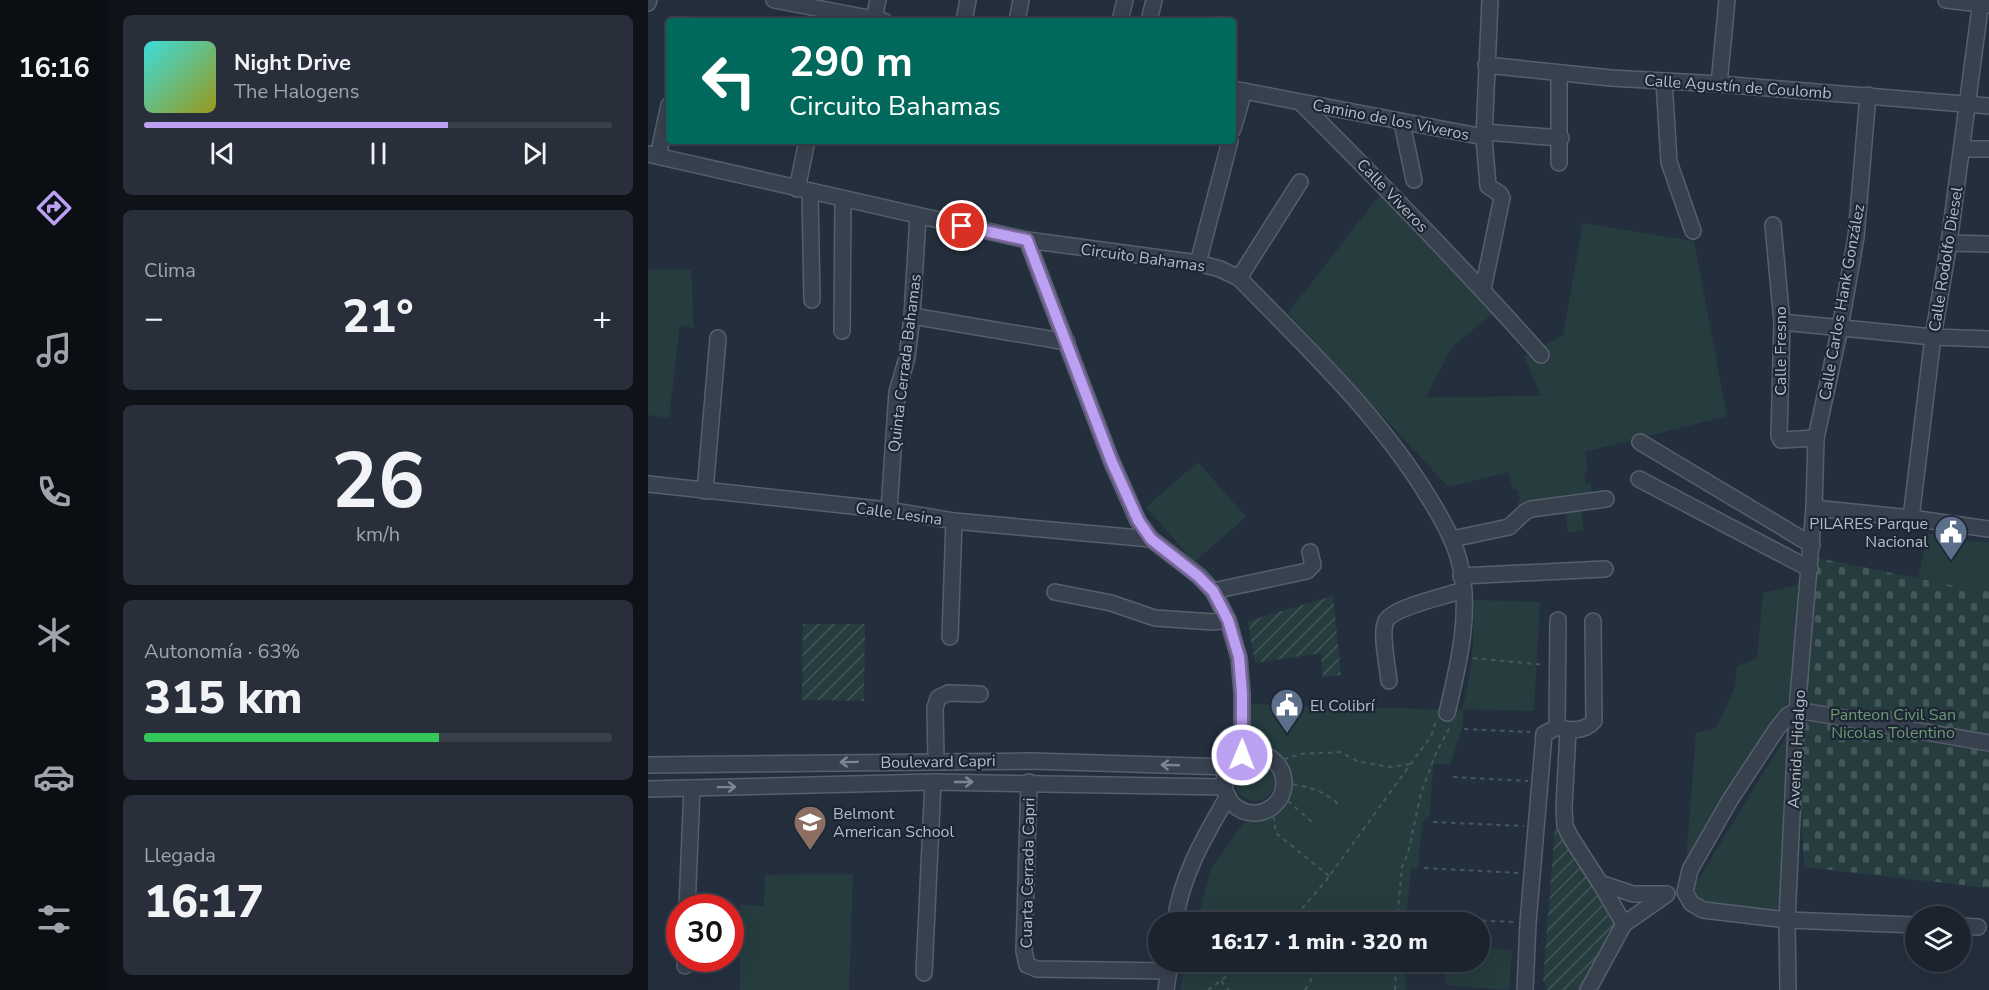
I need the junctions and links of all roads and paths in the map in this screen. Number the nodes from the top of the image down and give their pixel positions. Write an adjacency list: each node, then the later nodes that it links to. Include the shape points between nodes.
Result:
1 (774, 0): 11 (street)
2 (878, 0): 13 (street)
3 (968, 0): 14 (street)
4 (1021, 0): 15 (street)
5 (1125, 0): 16 (street)
6 (1154, 0): 17 (street)
7 (1490, 0): 18 (street, Camino de los Viveros)
8 (1727, 0): 21 (street)
9 (1946, 0): 10 (street)
10 (1984, 3): 25 (street, Calle Rodolfo Diesel)
11 (825, 4): 12 (street)
12 (872, 18)
13 (879, 18)
14 (965, 18)
15 (1018, 18)
16 (1121, 18)
17 (1150, 18)
18 (1486, 65): 19 (street, Calle Agustín de Coulomb); 30 (street, Camino de los Viveros)
19 (1559, 73): 20 (street, Calle Agustín de Coulomb); 31 (street)
20 (1664, 81): 21 (street, Calle Agustín de Coulomb); 44 (street, via 1669,162)
21 (1719, 84): 23 (street, Calle Agustín de Coulomb)
22 (1238, 90): 24 (street, Camino de los Viveros); 26 (street)
23 (1868, 95): 25 (street, Calle Agustín de Coulomb); 54 (street, Calle Carlos Hank González, via 1856,237)
24 (1301, 103): 29 (street, Camino de los Viveros); 50 (street, Calle Viveros)
25 (1966, 104): 27 (street, Calle Agustín de Coulomb); 34 (street, Calle Rodolfo Diesel)
26 (1236, 106)
27 (1989, 106)
28 (666, 114): 36 (street)
29 (1402, 123): 30 (street, Camino de los Viveros); 38 (street)
30 (1484, 135): 31 (street); 50 (street, via 1488,186 1502,198)
31 (1560, 138): 37 (street)
32 (807, 144): 40 (street)
33 (1229, 144): 48 (street)
34 (1962, 149): 35 (street); 46 (street, Calle Rodolfo Diesel)
35 (1989, 149)
36 (653, 155): 40 (street, Circuito Bahamas)
37 (1559, 163)
38 (1414, 180)
39 (1300, 182): 49 (street)
40 (804, 191): 41 (street, Circuito Bahamas); 51 (street)
41 (843, 200): 42 (street, Circuito Bahamas); 55 (street)
42 (918, 216): 45 (street, Circuito Bahamas); 52 (street, Quinta Cerrada Bahamas)
43 (1773, 225): 53 (street, Calle Fresno)
44 (1693, 231)
45 (1027, 240): 48 (street, Circuito Bahamas); 59 (street)
46 (1948, 243): 47 (street); 56 (street, Calle Rodolfo Diesel)
47 (1989, 244)
48 (1198, 263): 49 (street, Circuito Bahamas)
49 (1239, 278): 73 (street, Circuito Bahamas, via 1390,442 1415,475)
50 (1483, 289): 60 (street, Calle Viveros)
51 (812, 300)
52 (912, 316): 59 (street); 68 (street, Quinta Cerrada Bahamas, via 907,358 897,392)
53 (1782, 322): 54 (street); 61 (street, Calle Fresno, via 1779,436 1786,441)
54 (1840, 328): 56 (street); 61 (street, Calle Carlos Hank González)
55 (842, 331)
56 (1933, 337): 58 (street); 69 (street, Calle Rodolfo Diesel)
57 (718, 338): 65 (street)
58 (1989, 339)
59 (1066, 342): 72 (street, via 1128,501)
60 (1541, 355)
61 (1816, 438): 67 (street, Calle Carlos Hank González)
62 (1640, 442): 74 (street)
63 (1640, 479): 77 (street)
64 (648, 484): 65 (street, Calle Lesina)
65 (705, 491): 68 (street, Calle Lesina)
66 (1606, 499): 73 (street, via 1532,509 1509,527)
67 (1814, 508): 69 (street); 74 (street, Avenida Hidalgo)
68 (889, 510): 70 (street, Calle Lesina)
69 (1911, 518): 71 (street)
70 (954, 521): 72 (street, Calle Lesina); 84 (street)
71 (1989, 529)
72 (1151, 539): 79 (street)
73 (1452, 539): 78 (street, Circuito Bahamas)
74 (1812, 544): 77 (street, Avenida Hidalgo)
75 (1310, 552): 79 (street, via 1313,565 1307,571)
76 (1605, 569): 78 (street)
77 (1810, 569): 89 (street, Avenida Hidalgo)
78 (1462, 583): 85 (street, Circuito Bahamas); 87 (street, via 1395,612 1386,621)
79 (1213, 591): 81 (street)
80 (1055, 592): 81 (street, via 1111,603 1155,618)
81 (1228, 620): 94 (street, via 1239,657)
82 (1558, 620): 86 (street)
83 (1593, 621): 92 (street, via 1594,722 1588,727)
84 (950, 637)
85 (1460, 657): 86 (path); 90 (street, Circuito Bahamas)
86 (1557, 666): 92 (street)
87 (1389, 681)
88 (980, 694): 95 (street, via 948,693 938,698)
89 (1797, 710): 93 (street); 116 (street, via 1776,730 1730,800 1690,870); 122 (street, Avenida Hidalgo)
90 (1447, 712): 97 (path, via 1440,709 1431,736); 121 (path, via 1455,716 1421,793 1402,867)
91 (1464, 729): 92 (path)
92 (1556, 730): 103 (street); 115 (street, via 1565,826)
93 (1989, 743)
94 (1242, 755): 96 (street, via 1262,753); 99 (street)
95 (936, 761): 98 (street, Boulevard Capri, one-way to 98); 99 (street, Boulevard Capri, one-way to 95)
96 (1275, 762): 97 (path, via 1300,754 1340,752 1357,761 1389,767); 107 (street, via 1283,773)
97 (1412, 764): 114 (path)
98 (648, 765)
99 (1229, 767): 106 (street)
100 (1453, 777): 103 (path)
101 (933, 782): 102 (street, Boulevard Capri, one-way to 102); 104 (street, Boulevard Capri, one-way to 101); 134 (street)
102 (1029, 782): 106 (street, Boulevard Capri); 129 (street, Cuarta Cerrada Capri, via 1024,951 1027,965 1037,969)
103 (1538, 782): 111 (street)
104 (692, 788): 105 (street, Boulevard Capri); 117 (street)
105 (648, 789)
106 (1226, 791): 107 (street, via 1234,804 1251,813 1261,812); 119 (street, via 1188,874)
107 (1279, 795): 108 (path, via 1303,786 1330,795); 109 (path); 114 (path, via 1276,833)
108 (1341, 806)
109 (1312, 822)
110 (1433, 822): 111 (path)
111 (1537, 826): 113 (street)
112 (1424, 868): 113 (path)
113 (1533, 874): 124 (street)
114 (1329, 876): 120 (path)
115 (1600, 883): 118 (street, via 1634,894); 125 (street)
116 (1684, 892): 118 (street); 122 (street, via 1691,903 1703,910)
117 (688, 894)
118 (1665, 894): 125 (street)
119 (1176, 912)
120 (1298, 912)
121 (1398, 912)
122 (1787, 920): 126 (street); 144 (street, Avenida Hidalgo)
123 (1490, 921): 124 (path)
124 (1528, 923): 142 (street)
125 (1624, 924): 143 (street)
126 (1905, 925)
127 (1971, 927): 128 (street)
128 (1978, 927)
129 (1148, 966)
130 (1168, 972): 136 (street)
131 (1233, 972): 135 (path)
132 (1316, 972): 139 (path)
133 (1396, 972): 141 (path)
134 (924, 973)
135 (1221, 981): 137 (path); 138 (path)
136 (1166, 990)
137 (1208, 990)
138 (1229, 990)
139 (1305, 990): 140 (path)
140 (1310, 990)
141 (1395, 990)
142 (1525, 990)
143 (1588, 990)
144 (1788, 990)

